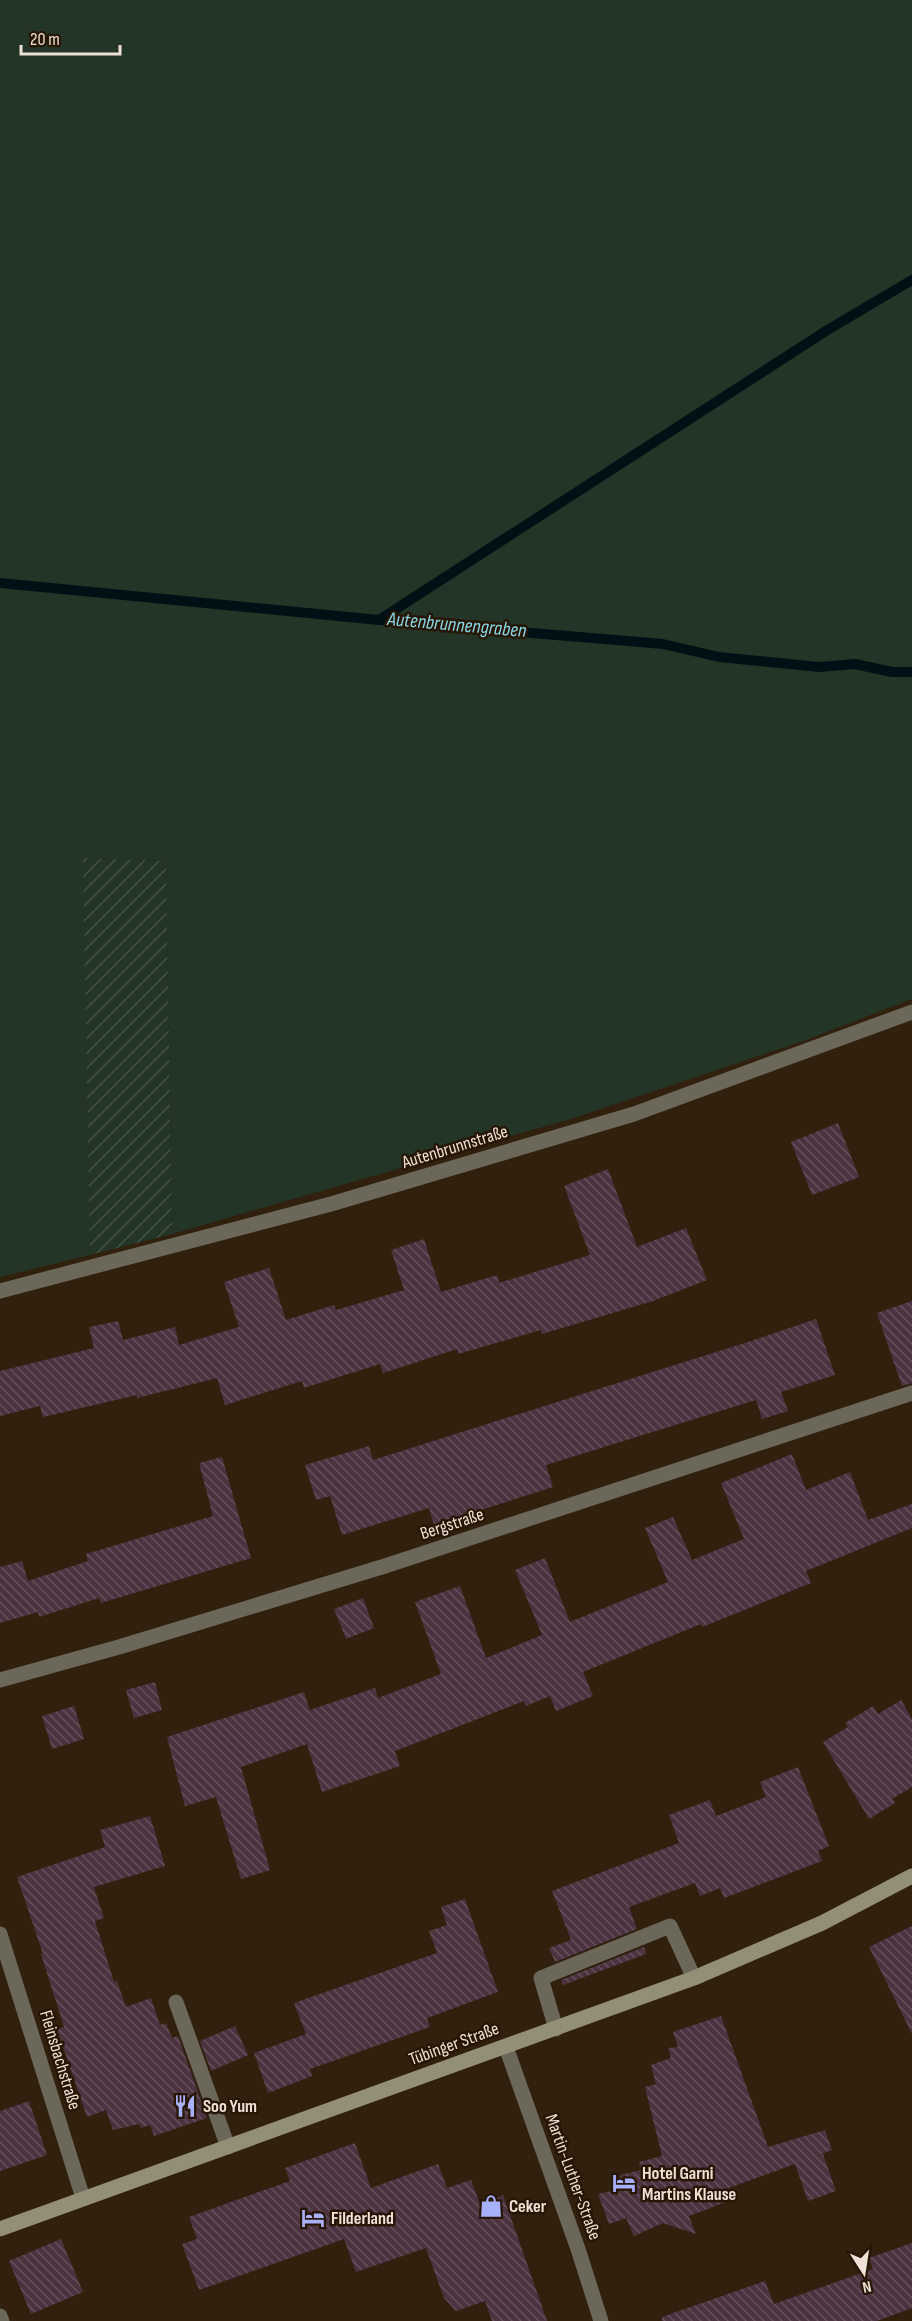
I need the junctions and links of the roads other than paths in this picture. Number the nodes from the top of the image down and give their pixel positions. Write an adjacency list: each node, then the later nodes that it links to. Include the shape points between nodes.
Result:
1 (912, 1012): 2 (street, Autenbrunnstraße, via 634,1114 332,1204)
2 (0, 1291)
3 (912, 1394): 4 (street, Bergstraße, via 385,1566)
4 (0, 1680)
5 (912, 1876): 7 (main road, Tübinger Straße, via 822,1923)
6 (0, 1934): 12 (street, Fleinsbachstraße)
7 (694, 1978): 9 (main road, Tübinger Straße); 9 (street, via 670,1926 541,1978)
8 (176, 2002): 11 (street)
9 (556, 2029): 10 (main road, Tübinger Straße)
10 (506, 2047): 11 (main road, Tübinger Straße); 16 (street, Martin-Luther-Straße)
11 (228, 2146): 12 (main road, Tübinger Straße)
12 (83, 2198): 13 (main road, Tübinger Straße)
13 (0, 2229)
14 (0, 2316): 15 (street)
15 (2, 2321)
16 (601, 2321)

